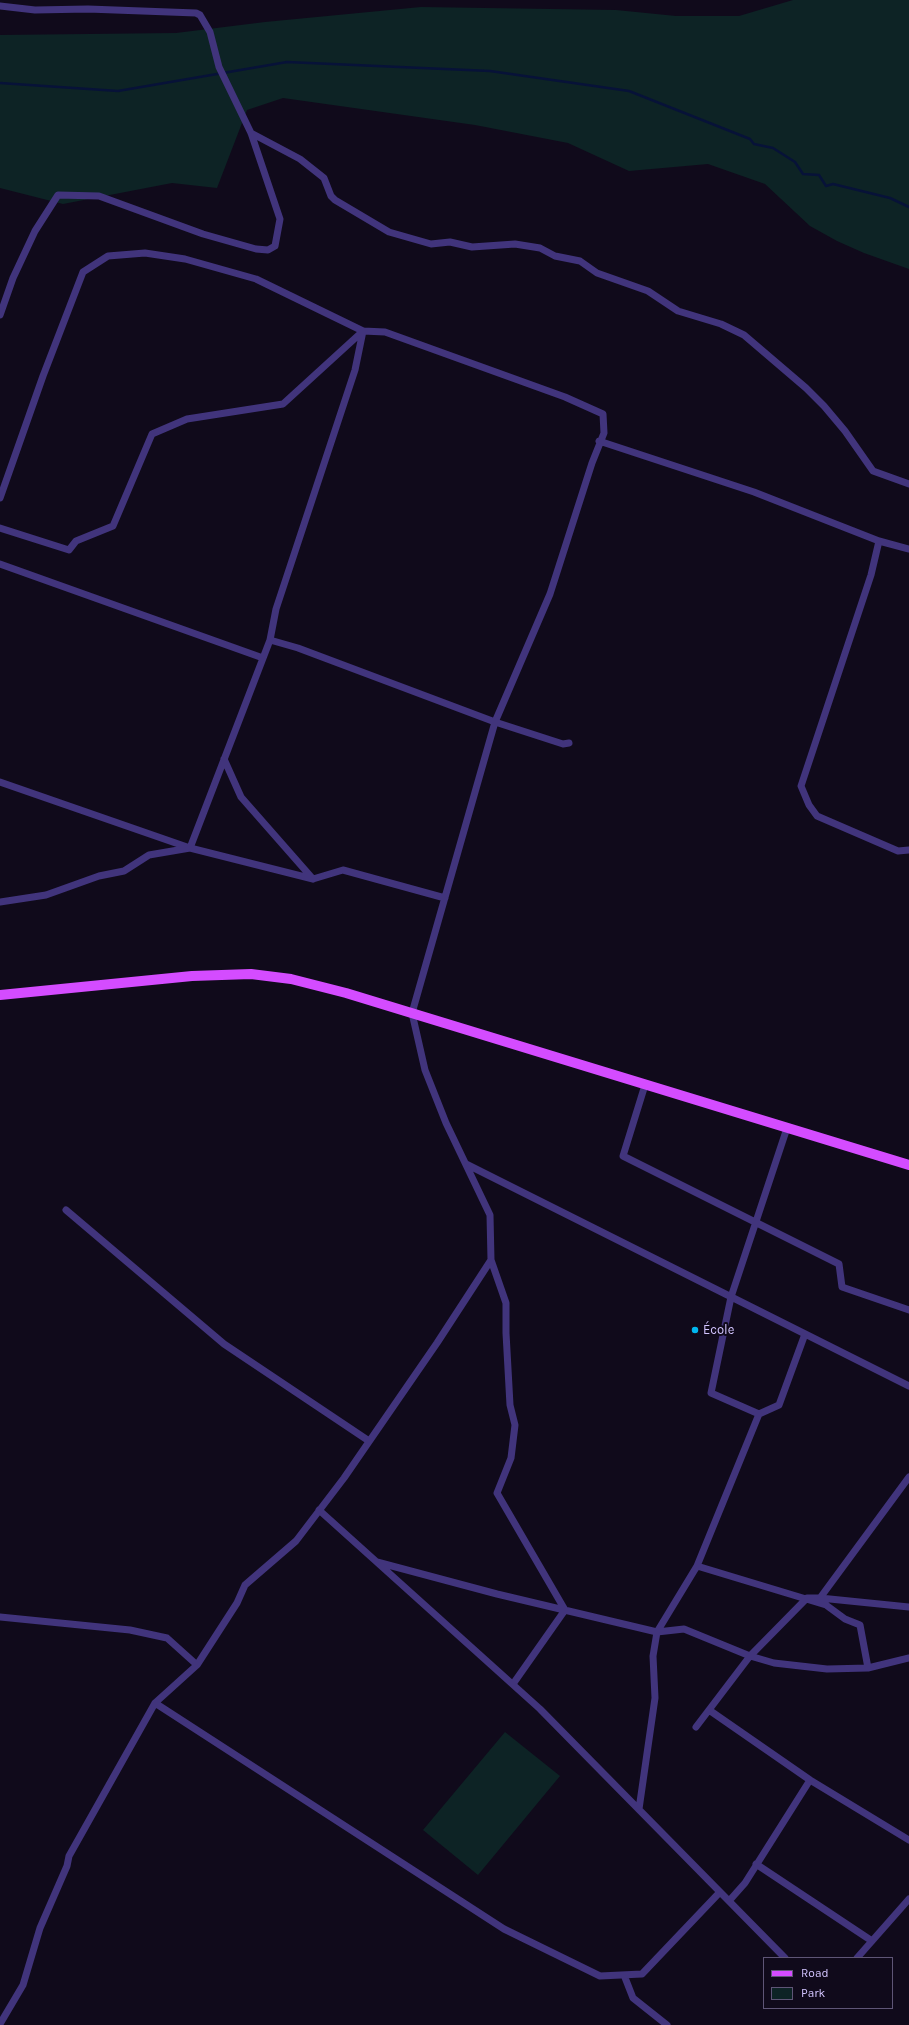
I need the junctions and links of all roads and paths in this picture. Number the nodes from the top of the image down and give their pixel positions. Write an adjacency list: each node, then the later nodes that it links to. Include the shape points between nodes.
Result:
1 (0, 6): 2 (street, via 35,10 88,9 200,15 210,32 219,67)
2 (250, 133): 3 (street, via 280,219 275,246 268,250 256,249 203,234 99,196 58,195 35,231 13,278); 6 (street, via 300,159 324,178 335,200 389,232 431,244 450,242 472,247 515,244 537,247 555,256 580,261 597,273 648,291 678,311 721,324 744,335 824,406 845,431 872,471)
3 (0, 315)
4 (363, 331): 5 (street, via 385,332 565,397 603,414 604,433); 7 (street, via 256,279 184,259 145,253 108,256 83,272); 8 (street, via 283,404 188,419 152,434 113,526 76,541 69,550); 12 (street, via 355,370 276,609)
5 (599, 441): 9 (street, via 754,492); 14 (street, via 550,594)
6 (909, 484)
7 (0, 498)
8 (0, 528)
9 (878, 541): 10 (street); 19 (street, via 871,575 801,786 817,816 898,851)
10 (909, 549)
11 (0, 564): 13 (street)
12 (270, 640): 13 (street); 14 (street, via 298,648)
13 (263, 658): 16 (street)
14 (496, 722): 15 (street, via 563,744); 21 (street)
15 (569, 743)
16 (224, 759): 18 (street); 20 (street, via 241,797)
17 (0, 782): 18 (street)
18 (190, 848): 20 (street); 22 (street, via 149,855 124,871 104,874 46,895)
19 (909, 850)
20 (313, 879): 21 (street, via 343,870)
21 (445, 898): 24 (street)
22 (0, 902)
23 (0, 996): 24 (main road, via 192,976 251,974 308,983)
24 (412, 1013): 25 (main road); 27 (street, via 425,1070)
25 (645, 1085): 26 (main road); 30 (street, via 623,1156)
26 (787, 1128): 28 (main road); 30 (street)
27 (466, 1164): 31 (street, via 490,1215); 32 (street)
28 (909, 1165)
29 (66, 1210): 37 (street, via 224,1344)
30 (756, 1223): 32 (street); 33 (street, via 839,1264 842,1287)
31 (491, 1260): 37 (street); 45 (street, via 506,1303 510,1405 516,1425 511,1458 497,1493)
32 (731, 1297): 34 (street); 36 (street, via 711,1393)
33 (909, 1310)
34 (805, 1334): 35 (street); 36 (street, via 779,1405)
35 (909, 1386)
36 (759, 1414): 41 (street)
37 (369, 1441): 39 (street)
38 (909, 1477): 43 (street)
39 (319, 1510): 40 (street); 50 (street, via 296,1541 245,1585 237,1603)
40 (375, 1561): 45 (street); 52 (street)
41 (697, 1566): 42 (street); 47 (street)
42 (807, 1598): 43 (street); 48 (street); 51 (street, via 826,1605 845,1619 860,1625)
43 (820, 1598): 44 (street)
44 (909, 1608)
45 (564, 1610): 47 (street); 52 (street)
46 (0, 1617): 50 (street, via 130,1630 167,1638)
47 (657, 1632): 48 (street, via 684,1630); 57 (street, via 653,1656 655,1698)
48 (750, 1656): 51 (street, via 774,1663 827,1669); 54 (street)
49 (909, 1658): 51 (street)
50 (197, 1665): 53 (street)
51 (868, 1668)
52 (513, 1684): 57 (street)
53 (155, 1703): 66 (street, via 504,1929 600,1976); 67 (street, via 69,1856 40,1928 23,1985)
54 (709, 1710): 55 (street); 56 (street)
55 (696, 1727)
56 (810, 1780): 58 (street); 59 (street)
57 (639, 1809): 60 (street)
58 (909, 1840)
59 (756, 1864): 62 (street, via 743,1886); 63 (street)
60 (720, 1892): 62 (street); 66 (street, via 642,1974)
61 (909, 1899): 63 (street)
62 (729, 1901): 64 (street)
63 (872, 1941): 65 (street)
64 (784, 1957)
65 (858, 1957)
66 (624, 1975): 68 (street, via 633,1998)
67 (0, 2024)
68 (667, 2025)

